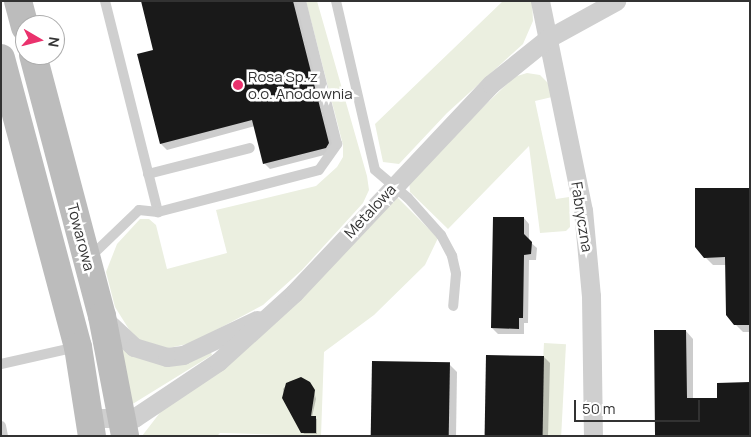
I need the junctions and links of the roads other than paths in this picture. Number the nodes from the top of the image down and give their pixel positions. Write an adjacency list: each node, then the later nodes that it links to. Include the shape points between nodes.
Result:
1 (18, 1): 7 (street)
2 (105, 1): 12 (lane)
3 (301, 1): 14 (lane, via 337,144 319,170)
4 (336, 1): 13 (lane, via 374,170)
5 (540, 1): 8 (street, Fabryczna)
6 (616, 1): 8 (street, Metalowa)
7 (22, 15)
8 (547, 40): 13 (street, Metalowa, via 491,84); 25 (street, Fabryczna, via 583,210 588,250)
9 (1, 58): 19 (street)
10 (36, 65): 15 (street, Towarowa)
11 (250, 148): 12 (lane)
12 (148, 174): 14 (lane)
13 (394, 185): 16 (lane, via 441,235 452,256 456,274); 18 (street, Metalowa, via 294,293)
14 (158, 212): 15 (lane, via 139,210)
15 (88, 259): 17 (street, Towarowa)
16 (453, 306)
17 (102, 316): 18 (street, via 122,339 134,347 167,357 183,355); 23 (street, Towarowa)
18 (263, 318): 23 (street, Metalowa, via 218,362)
19 (78, 347): 20 (lane); 22 (street)
20 (1, 364)
21 (1, 426): 24 (lane)
22 (91, 427): 23 (street)
23 (124, 428)
24 (2, 436)
25 (593, 436)

